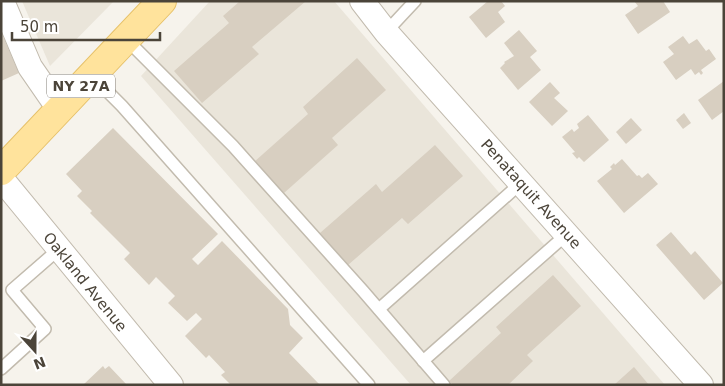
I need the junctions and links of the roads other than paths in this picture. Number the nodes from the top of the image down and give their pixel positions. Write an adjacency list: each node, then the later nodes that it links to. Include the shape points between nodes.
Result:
1 (2, 1): 8 (street, via 30,67)
2 (162, 1): 6 (main road, NY 27A)
3 (362, 1): 5 (street, Penataquit Avenue)
4 (415, 1): 5 (lane)
5 (386, 32): 11 (street, Penataquit Avenue)
6 (126, 39): 7 (main road, NY 27A); 14 (lane, via 233,146)
7 (92, 76): 8 (main road, NY 27A); 18 (lane)
8 (59, 109): 9 (main road, NY 27A)
9 (1, 171)
10 (1, 178): 13 (street, Oakland Avenue)
11 (521, 183): 12 (street, Penataquit Avenue); 14 (lane)
12 (567, 234): 15 (lane); 20 (street, Penataquit Avenue)
13 (58, 249): 16 (lane, via 12,290 45,329); 17 (street, Oakland Avenue)
14 (379, 309): 15 (lane)
15 (423, 361): 19 (lane)
16 (1, 369)
17 (171, 385)
18 (369, 385)
19 (444, 385)
20 (701, 385)

